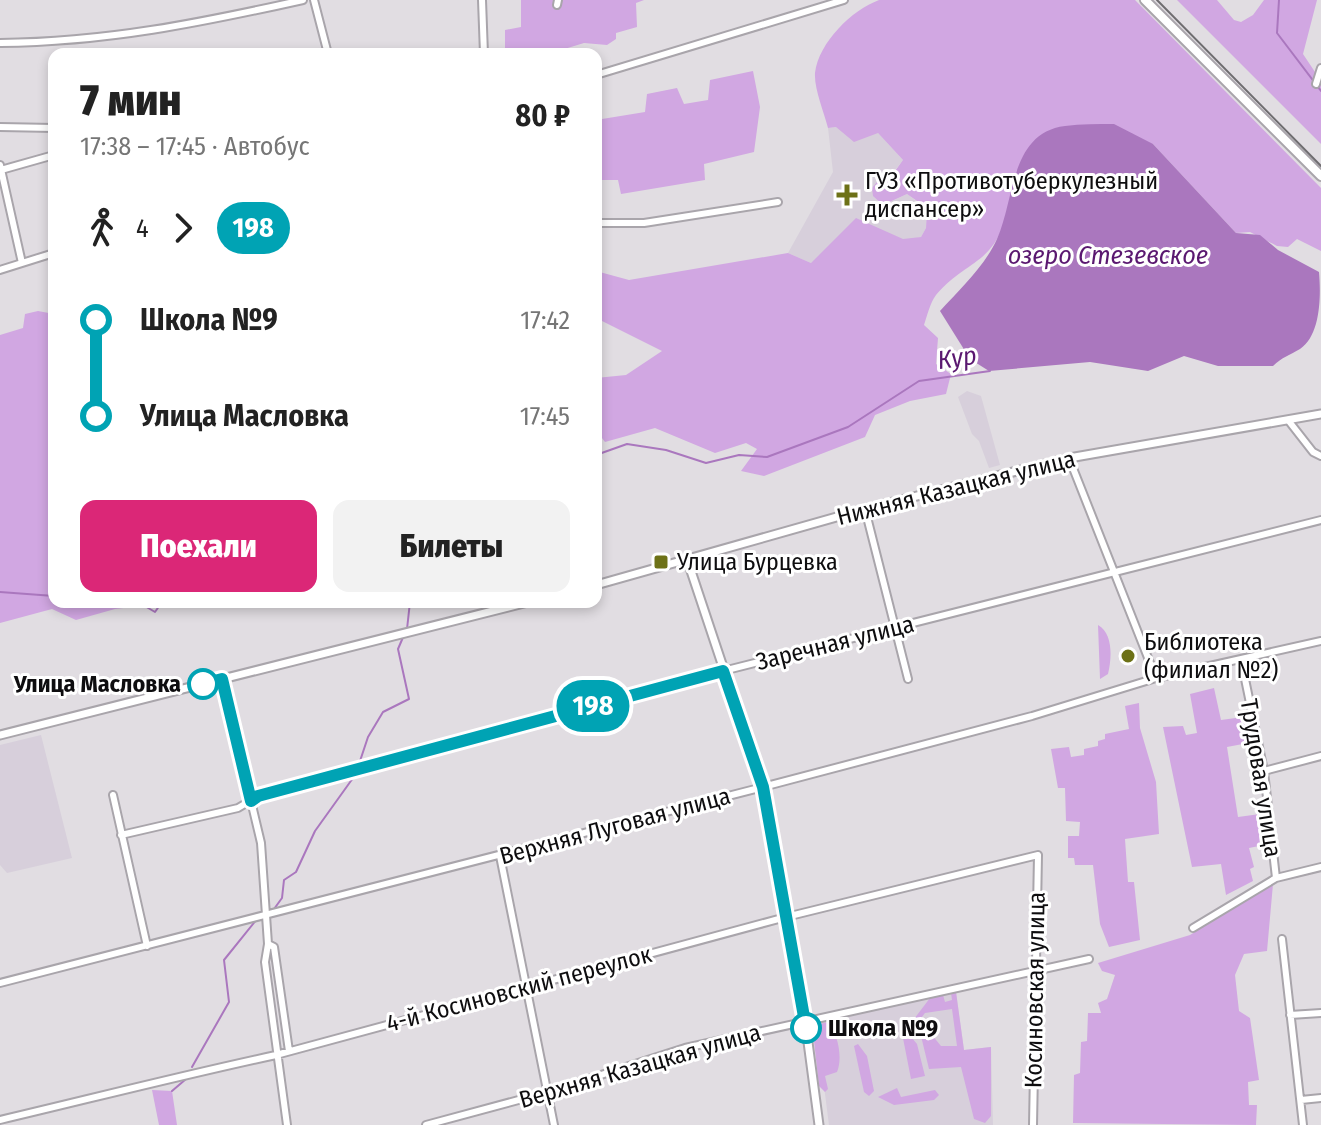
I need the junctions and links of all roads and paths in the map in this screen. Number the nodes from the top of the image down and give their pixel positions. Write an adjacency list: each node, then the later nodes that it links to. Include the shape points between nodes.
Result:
1 (303, 0): 6 (street, via 169,30 71,42)
2 (314, 0): 7 (street)
3 (482, 0): 8 (street)
4 (844, 0): 10 (street)
5 (1145, 0): 16 (main road)
6 (0, 43)
7 (326, 48)
8 (484, 48)
9 (1321, 68): 11 (street)
10 (602, 73)
11 (1316, 84)
12 (0, 127): 13 (street)
13 (48, 128)
14 (48, 156): 15 (street)
15 (0, 167): 20 (street)
16 (1321, 176)
17 (778, 202): 18 (street, via 644,223)
18 (602, 223)
19 (48, 255): 20 (street)
20 (22, 263): 21 (street)
21 (0, 270)
22 (1321, 414): 23 (street, Нижняя Казацкая улица)
23 (1288, 420): 24 (street); 25 (street, Нижняя Казацкая улица)
24 (1321, 456)
25 (1069, 458): 26 (street, Нижняя Казацкая улица); 29 (street)
26 (865, 509): 28 (street, Нижняя Казацкая улица); 32 (street)
27 (1321, 520): 29 (street, Заречная улица)
28 (688, 562): 30 (street, Нижняя Казацкая улица); 34 (street)
29 (1117, 571): 32 (street, Заречная улица); 35 (street)
30 (602, 584)
31 (504, 608): 36 (street)
32 (895, 628): 34 (street, Заречная улица); 37 (street)
33 (1321, 641): 35 (street, Верхняя Луговая улица)
34 (723, 671): 42 (street); 44 (street, Заречная улица)
35 (1156, 678): 42 (street, Верхняя Луговая улица)
36 (222, 679): 39 (street); 44 (street)
37 (908, 679)
38 (1245, 679): 41 (street, Трудовая улица)
39 (0, 735)
40 (1321, 756): 41 (street)
41 (1264, 771): 49 (street, Трудовая улица)
42 (763, 787): 47 (street, Верхняя Луговая улица); 51 (street)
43 (113, 795): 45 (street)
44 (251, 801): 45 (street, Заречная улица); 50 (street, via 265,870)
45 (121, 835): 55 (street)
46 (1038, 855): 51 (street, 4-й Косиновский переулок); 57 (street, Косиновская улица)
47 (500, 856): 50 (street, Верхняя Луговая улица); 59 (street)
48 (1321, 867): 49 (street)
49 (1276, 878): 52 (street)
50 (265, 917): 54 (street); 55 (street, Верхняя Луговая улица)
51 (786, 917): 59 (street, 4-й Косиновский переулок); 62 (street)
52 (1193, 928)
53 (1282, 939): 61 (street)
54 (268, 944): 63 (street, via 276,955); 64 (street, via 265,962)
55 (147, 946): 58 (street, Верхняя Луговая улица)
56 (1089, 959): 57 (street, Верхняя Казацкая улица)
57 (1034, 970): 62 (street, Верхняя Казацкая улица); 73 (street, Косиновская улица)
58 (0, 983)
59 (527, 987): 63 (street, 4-й Косиновский переулок); 65 (street)
60 (1321, 1013): 61 (street)
61 (1290, 1015): 67 (street)
62 (805, 1020): 65 (street, Верхняя Казацкая улица, via 685,1048); 72 (street)
63 (289, 1051): 64 (street, 4-й Косиновский переулок)
64 (276, 1055): 68 (street, 4-й Косиновский переулок); 69 (street)
65 (548, 1092): 70 (street, Верхняя Казацкая улица); 71 (street)
66 (1321, 1098): 67 (street)
67 (1301, 1100): 74 (street)
68 (0, 1120)
69 (287, 1125)
70 (426, 1125)
71 (554, 1125)
72 (819, 1125)
73 (1033, 1125)
74 (1303, 1125)

